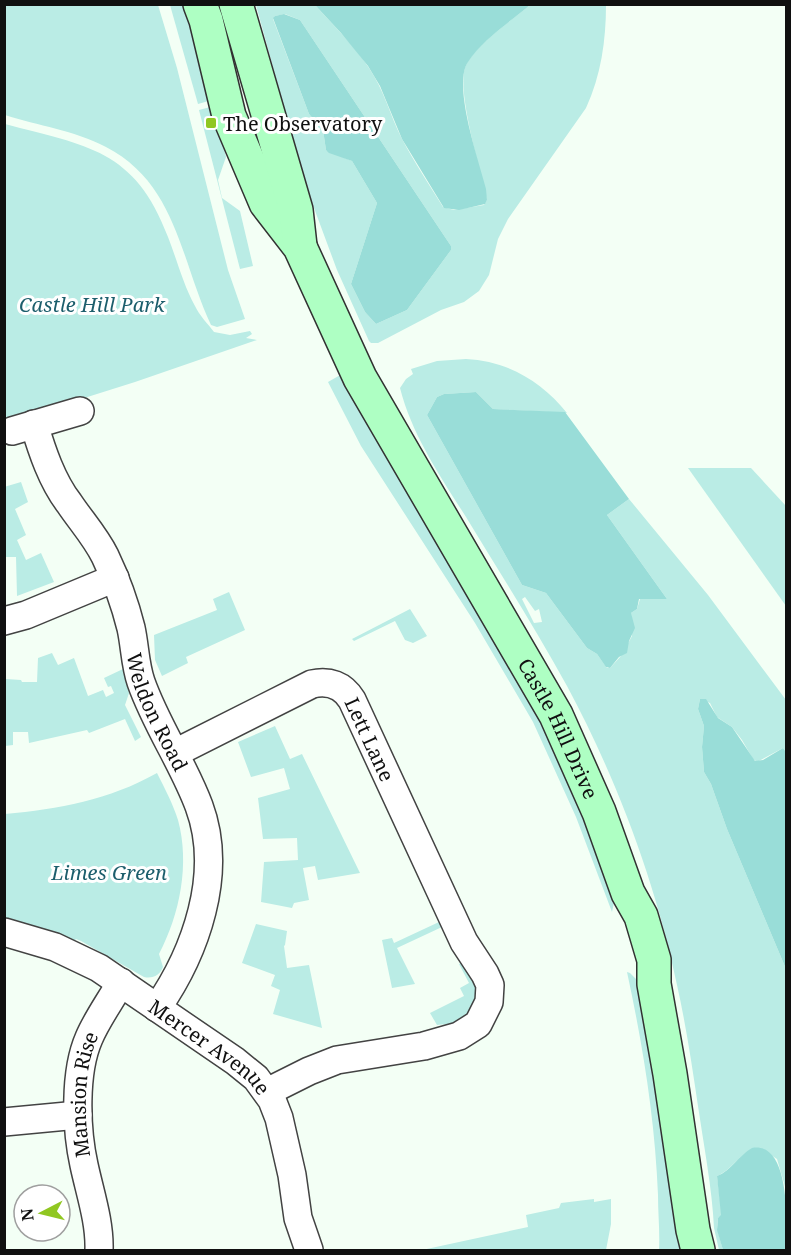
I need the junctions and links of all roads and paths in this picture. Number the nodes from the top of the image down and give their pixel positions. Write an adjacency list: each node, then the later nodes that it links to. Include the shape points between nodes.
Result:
1 (200, 4): 3 (street, Castle Hill Drive, via 229,116 266,203)
2 (236, 4): 3 (street, Castle Hill Drive, via 296,210)
3 (300, 248): 16 (street, Castle Hill Drive, via 360,378 556,715 600,812 654,960 654,984)
4 (80, 411): 5 (street, Weldon Road, via 23,428 68,503 95,537)
5 (115, 578): 6 (street); 7 (street, Weldon Road, via 132,631 142,684)
6 (4, 621)
7 (175, 753): 10 (street, Weldon Road, via 204,821 207,879 188,951); 11 (street, Lett Lane, via 309,685 325,682 343,688 464,942 489,981 489,1002 475,1028 457,1037 401,1050 337,1060)
8 (4, 932): 9 (street, Mercer Avenue, via 81,958)
9 (121, 982): 10 (street, Mercer Avenue); 12 (street, Mansion Rise, via 87,1045)
10 (157, 1008): 11 (street, Mercer Avenue, via 235,1061)
11 (267, 1092): 15 (street, Mercer Avenue, via 284,1134 298,1218)
12 (78, 1115): 13 (street); 14 (street, Mansion Rise, via 99,1231)
13 (4, 1122)
14 (99, 1251)
15 (309, 1251)
16 (698, 1251)

